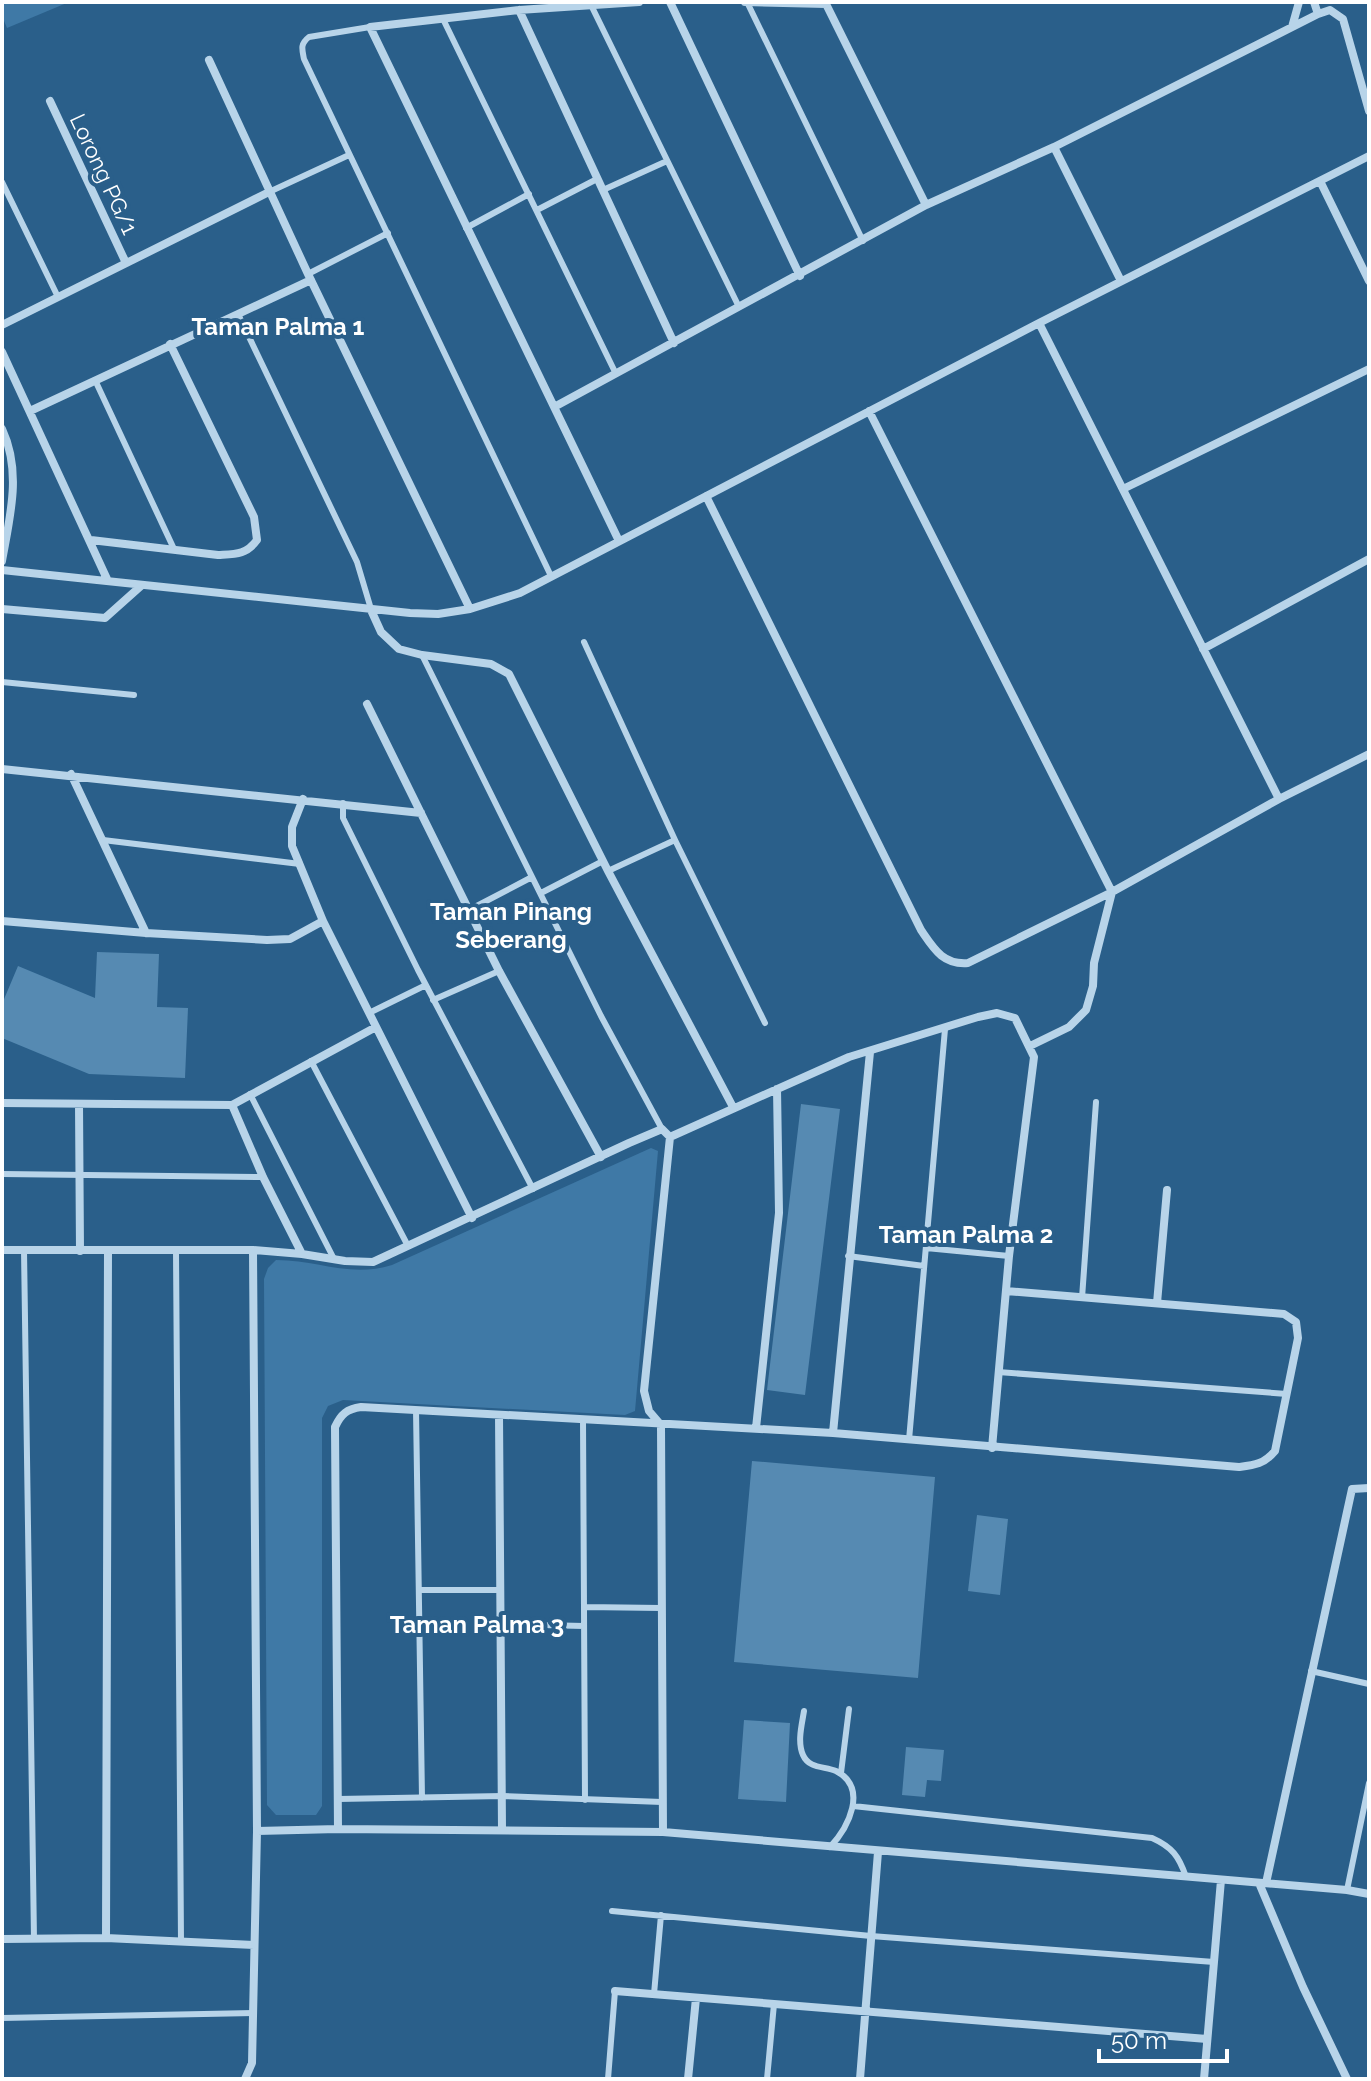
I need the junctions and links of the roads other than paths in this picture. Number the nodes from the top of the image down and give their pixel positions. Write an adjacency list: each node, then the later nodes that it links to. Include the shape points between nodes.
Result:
1 (639, 2): 6 (street)
2 (670, 2): 31 (street)
3 (746, 2): 25 (street, via 826,4); 29 (lane)
4 (1299, 2): 11 (street)
5 (1314, 2): 8 (street)
6 (591, 5): 7 (street); 18 (lane)
7 (519, 10): 9 (street); 19 (street)
8 (1318, 14): 11 (street); 14 (street, via 1330,10 1343,19)
9 (443, 19): 10 (street); 24 (lane)
10 (370, 27): 16 (lane, via 309,37 301,49); 27 (street)
11 (1292, 27): 15 (street)
12 (209, 60): 23 (street)
13 (50, 101): 30 (street, Lorong PG/1)
14 (1369, 111)
15 (1054, 147): 25 (street); 33 (street)
16 (349, 155): 23 (lane); 28 (lane)
17 (1369, 156): 20 (street)
18 (667, 161): 22 (lane); 36 (lane)
19 (597, 179): 22 (street); 26 (lane)
20 (1320, 181): 33 (street); 34 (street)
21 (2, 182): 35 (lane)
22 (603, 190): 40 (street)
23 (269, 192): 30 (street); 32 (street)
24 (529, 194): 26 (lane); 27 (lane)
25 (926, 205): 29 (street)
26 (537, 210): 44 (lane)
27 (466, 228): 46 (street)
28 (388, 233): 32 (lane); 58 (lane)
29 (863, 241): 31 (street)
30 (126, 263): 35 (street)
31 (800, 276): 36 (street)
32 (309, 277): 37 (street); 62 (street)
33 (1121, 281): 38 (street)
34 (1369, 281)
35 (58, 297): 39 (street)
36 (739, 308): 40 (street)
37 (238, 314): 41 (street); 63 (lane, via 357,562)
38 (1039, 323): 48 (street); 50 (street)
39 (2, 325)
40 (674, 343): 44 (street)
41 (170, 344): 45 (street); 54 (street, via 257,531 250,550 239,554)
42 (2, 352): 47 (street)
43 (1369, 369): 50 (street)
44 (616, 374): 46 (street)
45 (95, 380): 47 (street); 54 (lane)
46 (556, 406): 53 (street)
47 (30, 411): 52 (street)
48 (869, 411): 51 (street); 83 (street)
49 (2, 429): 56 (street, via 14,461)
50 (1123, 489): 65 (street)
51 (706, 496): 53 (street); 83 (street, via 936,951 947,961 968,963)
52 (91, 540): 54 (street); 59 (street)
53 (619, 541): 58 (street)
54 (174, 549)
55 (1369, 559): 65 (street)
56 (2, 561)
57 (2, 570): 59 (street)
58 (551, 576): 62 (street, via 520,593)
59 (107, 579): 60 (street)
60 (142, 585): 61 (street, via 105,618); 63 (street)
61 (2, 609)
62 (470, 609): 63 (street, via 438,614)
63 (371, 610): 66 (street, via 381,632 399,649)
64 (584, 642): 78 (lane)
65 (1203, 649): 74 (street)
66 (422, 655): 79 (street, via 491,664 509,674); 82 (lane)
67 (2, 682): 68 (lane)
68 (134, 695)
69 (367, 704): 76 (street)
70 (1369, 754): 74 (street)
71 (2, 769): 72 (street)
72 (71, 774): 73 (street); 77 (street)
73 (303, 799): 75 (street); 80 (street, via 292,836)
74 (1279, 799): 83 (street)
75 (343, 803): 76 (street); 90 (lane, via 343,818)
76 (421, 813): 85 (street)
77 (103, 840): 80 (lane); 88 (street)
78 (675, 840): 81 (lane); 93 (lane)
79 (603, 861): 81 (street); 84 (lane)
80 (300, 864): 87 (street)
81 (608, 871): 105 (street)
82 (532, 877): 84 (lane); 85 (lane)
83 (1112, 892): 96 (street, via 1086,1010 1069,1027)
84 (541, 893): 106 (lane)
85 (469, 910): 89 (street)
86 (2, 921): 88 (street)
87 (323, 921): 88 (street, via 290,939); 92 (street)
88 (146, 933)
89 (499, 971): 91 (lane); 108 (street)
90 (426, 985): 91 (lane); 92 (lane)
91 (433, 1000): 112 (lane)
92 (369, 1013): 94 (street)
93 (765, 1023)
94 (376, 1027): 98 (street); 114 (street)
95 (945, 1029): 96 (street, via 997,1013 1015,1018); 97 (street); 116 (lane)
96 (1030, 1046): 125 (street, via 1034,1057)
97 (870, 1052): 99 (street); 124 (street)
98 (311, 1060): 100 (street); 115 (lane)
99 (777, 1089): 105 (street); 137 (street, via 779,1213)
100 (250, 1094): 104 (street); 126 (lane)
101 (1096, 1102): 129 (lane)
102 (2, 1103): 103 (street)
103 (79, 1104): 104 (street); 110 (street)
104 (232, 1105): 111 (street)
105 (733, 1107): 107 (street)
106 (662, 1129): 107 (street); 108 (street)
107 (670, 1137): 136 (street, via 644,1391 649,1411)
108 (601, 1157): 112 (street)
109 (2, 1174): 110 (lane)
110 (80, 1174): 111 (lane); 120 (street)
111 (263, 1177): 123 (street)
112 (533, 1189): 114 (street)
113 (1167, 1190): 130 (street)
114 (472, 1218): 115 (street)
115 (408, 1246): 126 (street, via 373,1262)
116 (926, 1248): 125 (lane); 127 (lane)
117 (2, 1250): 118 (street)
118 (24, 1250): 120 (street); 176 (lane)
119 (253, 1250): 122 (street); 123 (street); 162 (street)
120 (80, 1251): 121 (street)
121 (108, 1251): 122 (street); 174 (street)
122 (176, 1251): 177 (lane)
123 (302, 1254): 126 (street)
124 (848, 1256): 127 (lane); 138 (street)
125 (1009, 1256): 128 (street)
126 (334, 1259)
127 (924, 1266): 139 (lane)
128 (1006, 1291): 129 (street); 131 (street)
129 (1082, 1298): 130 (street)
130 (1157, 1303): 132 (street, via 1284,1314 1296,1322)
131 (998, 1372): 132 (lane); 140 (street)
132 (1287, 1394): 140 (street, via 1275,1451 1257,1465)
133 (416, 1410): 134 (street); 142 (lane); 156 (street, via 349,1409 335,1427)
134 (499, 1415): 135 (street); 143 (street)
135 (583, 1420): 136 (street); 144 (lane)
136 (661, 1425): 137 (street); 145 (street)
137 (756, 1428): 138 (street)
138 (833, 1433): 139 (street)
139 (909, 1440): 140 (street)
140 (992, 1448)
141 (1369, 1488): 148 (street, via 1352,1489)
142 (419, 1590): 143 (lane); 155 (lane)
143 (499, 1590): 146 (street)
144 (584, 1607): 145 (lane); 147 (lane)
145 (661, 1608): 158 (street)
146 (499, 1624): 147 (lane); 154 (street)
147 (584, 1626): 157 (lane)
148 (1311, 1671): 149 (lane); 168 (street)
149 (1369, 1684)
150 (849, 1709): 152 (lane)
151 (804, 1711): 152 (lane, via 803,1756 811,1765)
152 (841, 1773): 159 (lane, via 852,1787)
153 (1369, 1783): 169 (lane)
154 (503, 1796): 155 (lane); 157 (lane); 161 (street)
155 (422, 1798): 156 (lane)
156 (338, 1799): 160 (street)
157 (585, 1800): 158 (lane)
158 (662, 1802): 163 (street)
159 (853, 1806): 164 (lane); 166 (lane, via 1152,1838 1169,1846)
160 (338, 1829): 161 (street); 162 (street)
161 (502, 1829): 163 (street)
162 (257, 1831): 178 (street)
163 (663, 1832): 164 (street)
164 (830, 1847): 165 (street)
165 (878, 1852): 166 (street); 173 (street)
166 (1186, 1877): 167 (street)
167 (1221, 1880): 168 (street); 179 (street)
168 (1263, 1883): 169 (street); 194 (street, via 1297,1974)
169 (1347, 1890): 170 (street)
170 (1369, 1894)
171 (612, 1911): 172 (lane)
172 (661, 1915): 173 (lane); 181 (lane)
173 (871, 1936): 179 (lane); 184 (street)
174 (106, 1938): 176 (street); 177 (street)
175 (2, 1939): 176 (street)
176 (34, 1939)
177 (181, 1941): 178 (street)
178 (254, 1945): 185 (street)
179 (1214, 1962): 187 (street)
180 (615, 1991): 181 (street); 189 (lane)
181 (654, 1994): 182 (street)
182 (696, 1998): 183 (street); 190 (street)
183 (774, 2004): 184 (street); 191 (lane)
184 (865, 2011): 187 (street); 192 (street)
185 (254, 2013): 186 (lane); 188 (street, via 252,2063)
186 (2, 2018)
187 (1207, 2039): 193 (street)
188 (245, 2079)
189 (608, 2079)
190 (688, 2079)
191 (767, 2079)
192 (860, 2079)
193 (1204, 2079)
194 (1347, 2079)

